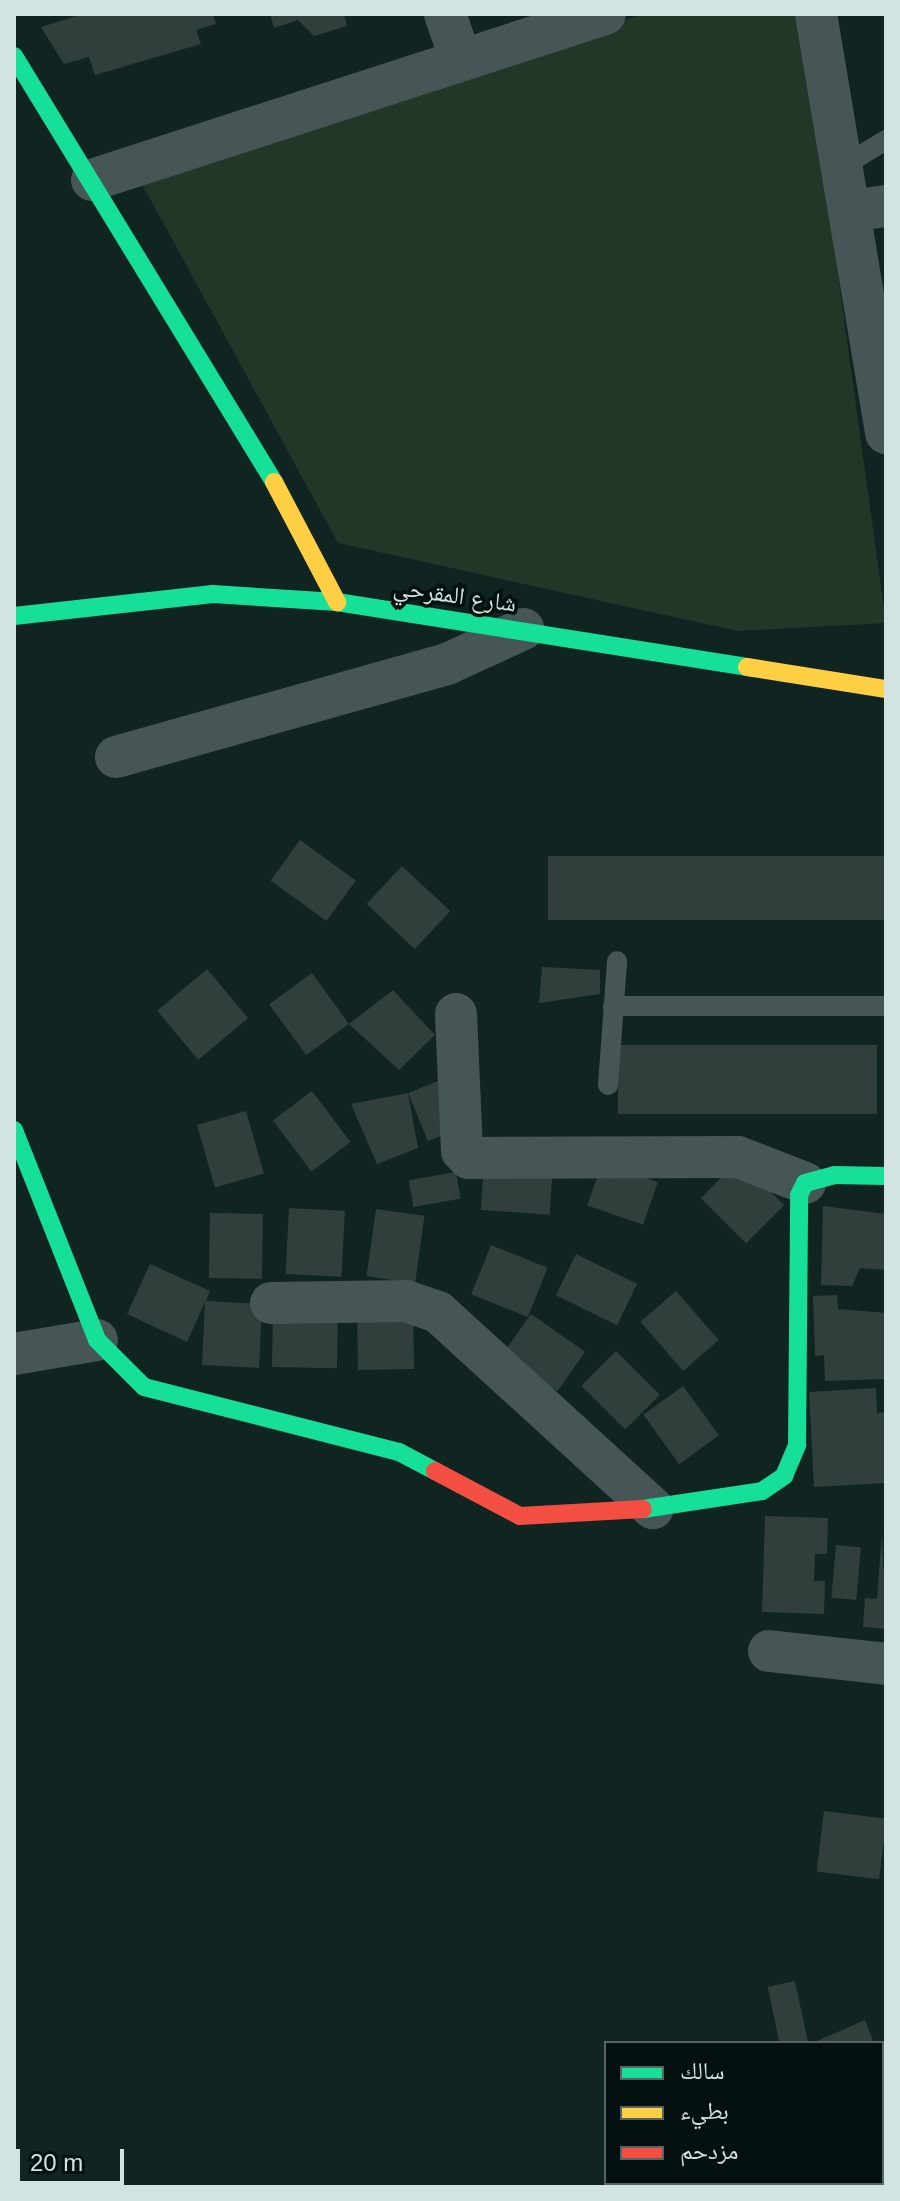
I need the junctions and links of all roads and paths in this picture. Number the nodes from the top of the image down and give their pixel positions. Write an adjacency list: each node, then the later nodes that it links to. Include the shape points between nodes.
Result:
1 (445, 14): 4 (street)
2 (605, 14): 4 (street)
3 (816, 14): 7 (street)
4 (461, 60): 8 (street)
5 (16, 64): 8 (street)
6 (886, 140): 7 (lane)
7 (843, 166): 9 (street)
8 (92, 180): 11 (street, via 241,420)
9 (868, 208): 10 (street)
10 (886, 433)
11 (337, 602): 12 (street, شارع المقرحي, via 213,594); 13 (street, شارع المقرحي)
12 (14, 616)
13 (523, 629): 14 (street, شارع المقرحي); 15 (street, via 447,664)
14 (886, 689)
15 (116, 757)
16 (617, 961): 17 (lane)
17 (613, 1006): 18 (lane); 20 (lane)
18 (886, 1006)
19 (456, 1014): 23 (street, via 462,1151 469,1158 738,1157)
20 (608, 1085)
21 (14, 1130): 25 (street)
22 (886, 1176): 23 (street, via 834,1175)
23 (805, 1183): 27 (street, via 795,1208 791,1469 762,1491)
24 (271, 1303): 27 (street, via 406,1301 438,1312)
25 (97, 1340): 26 (street); 27 (street, via 144,1387 399,1452 520,1516 545,1520)
26 (14, 1354)
27 (653, 1508)
28 (769, 1651): 29 (street)
29 (886, 1664)

